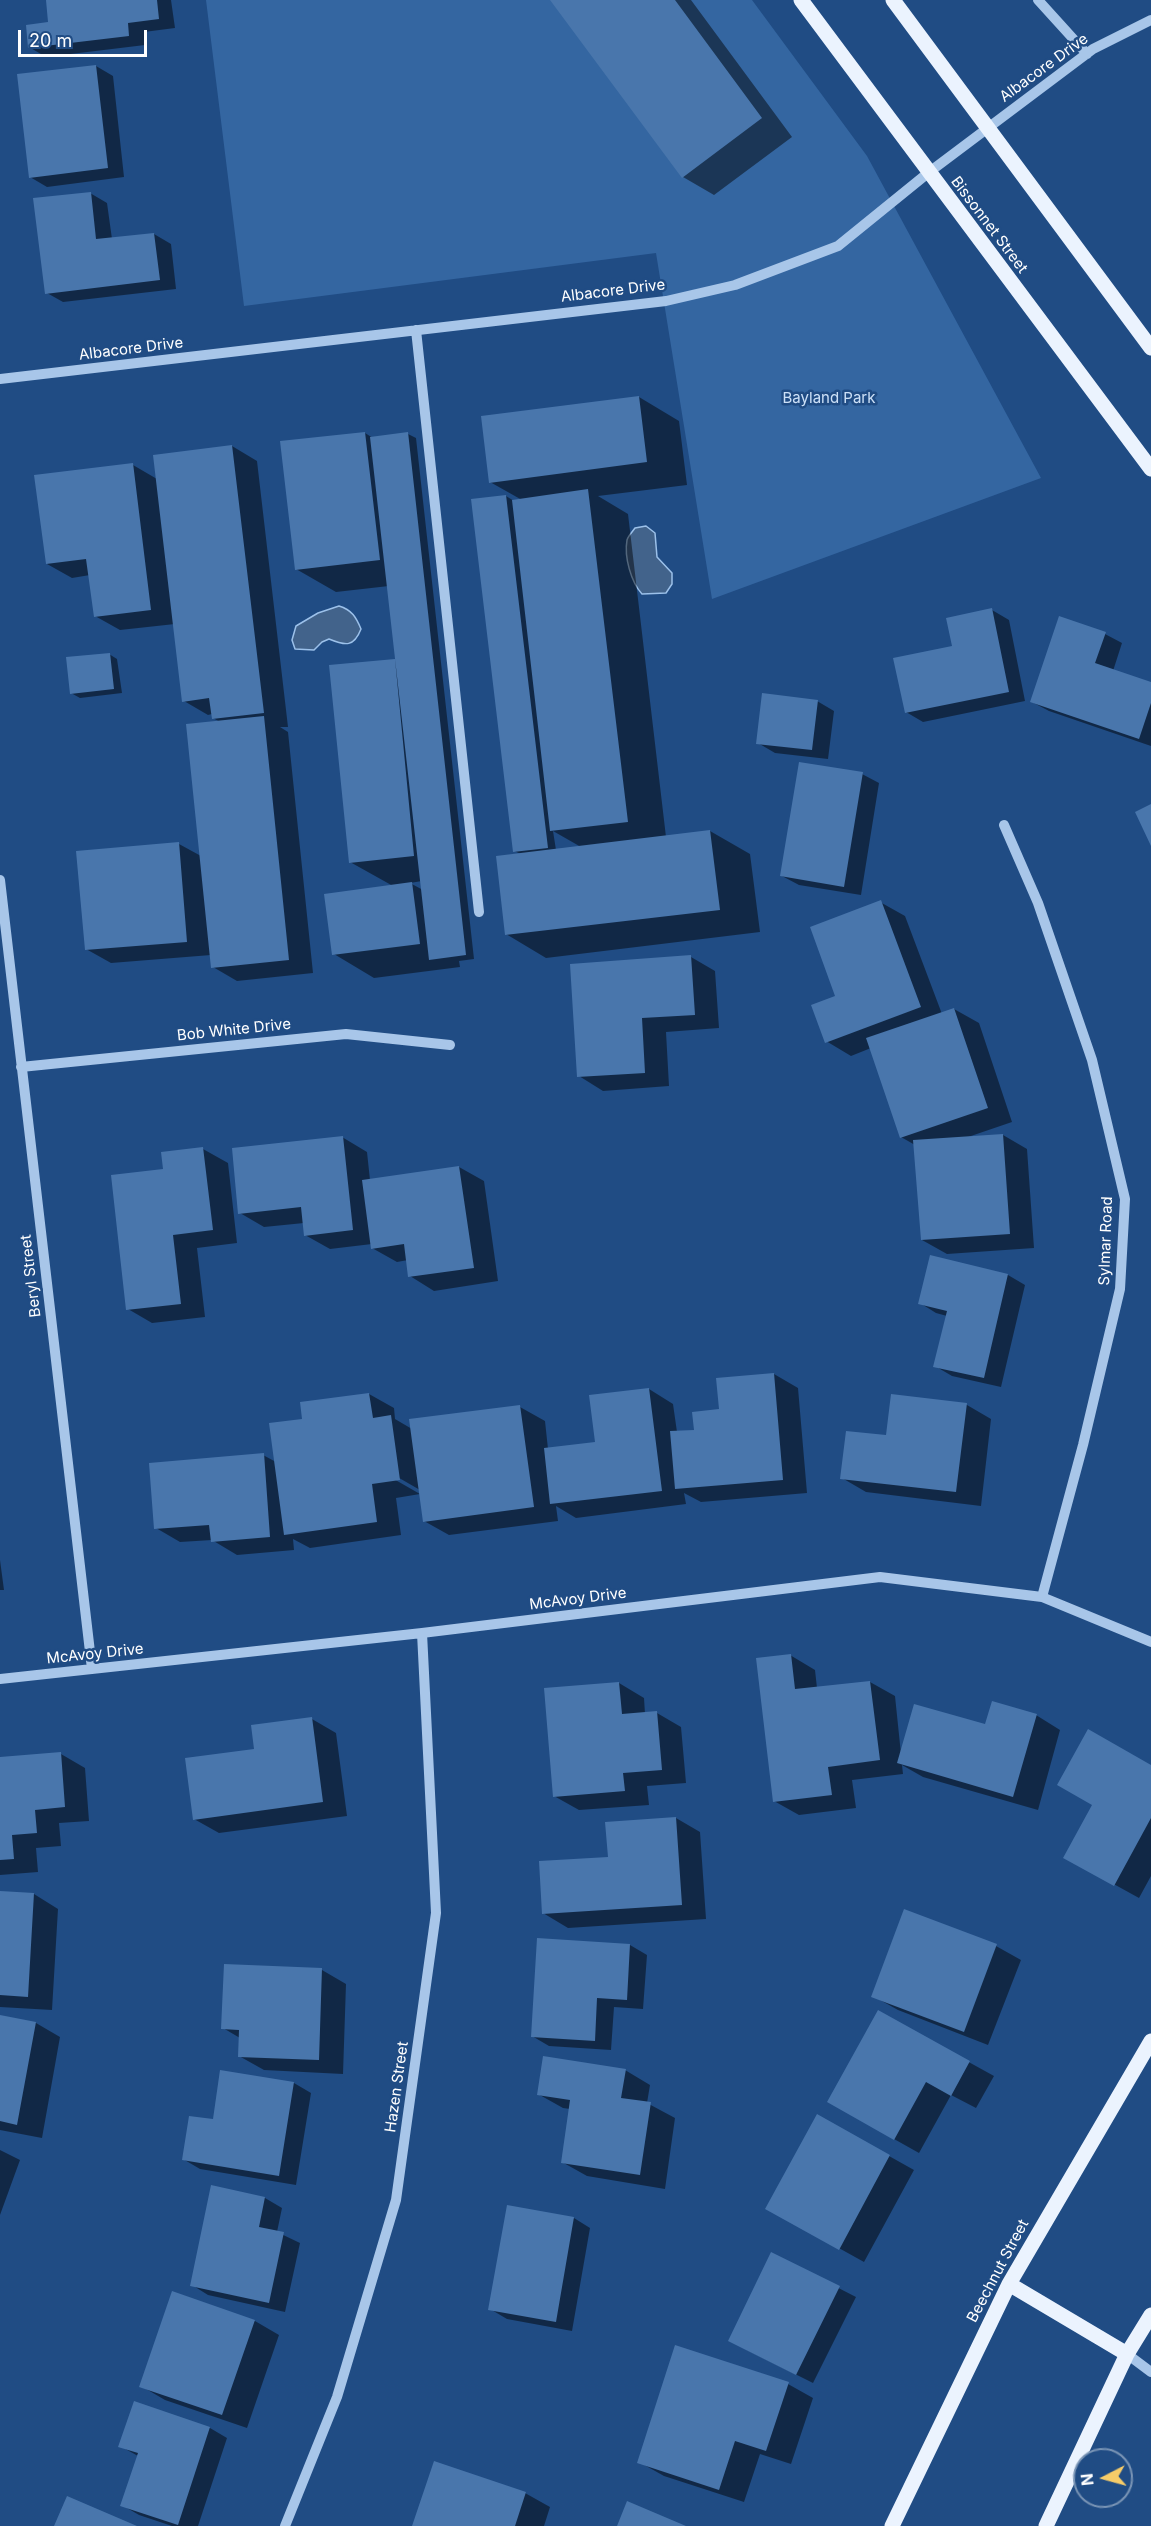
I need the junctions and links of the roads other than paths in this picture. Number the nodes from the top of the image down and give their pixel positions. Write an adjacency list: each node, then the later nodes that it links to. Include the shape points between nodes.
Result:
1 (801, 0): 7 (main road, Bissonnet Street)
2 (893, 0): 6 (main road)
3 (1038, 0): 5 (street)
4 (1151, 20): 5 (street, Albacore Drive)
5 (1087, 54): 6 (street, Albacore Drive)
6 (988, 127): 7 (street, Albacore Drive); 9 (main road)
7 (928, 173): 8 (street, Albacore Drive, via 838,246 735,285 666,301); 11 (main road, Bissonnet Street)
8 (416, 330): 10 (street, Albacore Drive); 14 (street)
9 (1151, 348)
10 (0, 380)
11 (1151, 469)
12 (1004, 825): 17 (street, Sylmar Road, via 1038,903 1092,1060 1125,1199 1120,1289)
13 (0, 880): 16 (street, Beryl Street)
14 (479, 912)
15 (450, 1045): 16 (street, Bob White Drive, via 346,1034)
16 (21, 1067): 20 (street, Beryl Street)
17 (1042, 1597): 18 (street, McAvoy Drive, via 880,1577); 19 (street, McAvoy Drive)
18 (422, 1634): 20 (street, McAvoy Drive); 27 (street, Hazen Street, via 436,1913 396,2200 337,2397)
19 (1151, 1642)
20 (92, 1669): 21 (street, McAvoy Drive)
21 (0, 1679)
22 (1151, 2041): 23 (main road, Beechnut Street)
23 (1009, 2284): 25 (main road); 28 (main road, Beechnut Street)
24 (1151, 2315): 25 (main road)
25 (1127, 2354): 26 (street); 29 (main road)
26 (1151, 2372)
27 (285, 2526)
28 (892, 2526)
29 (1046, 2526)

